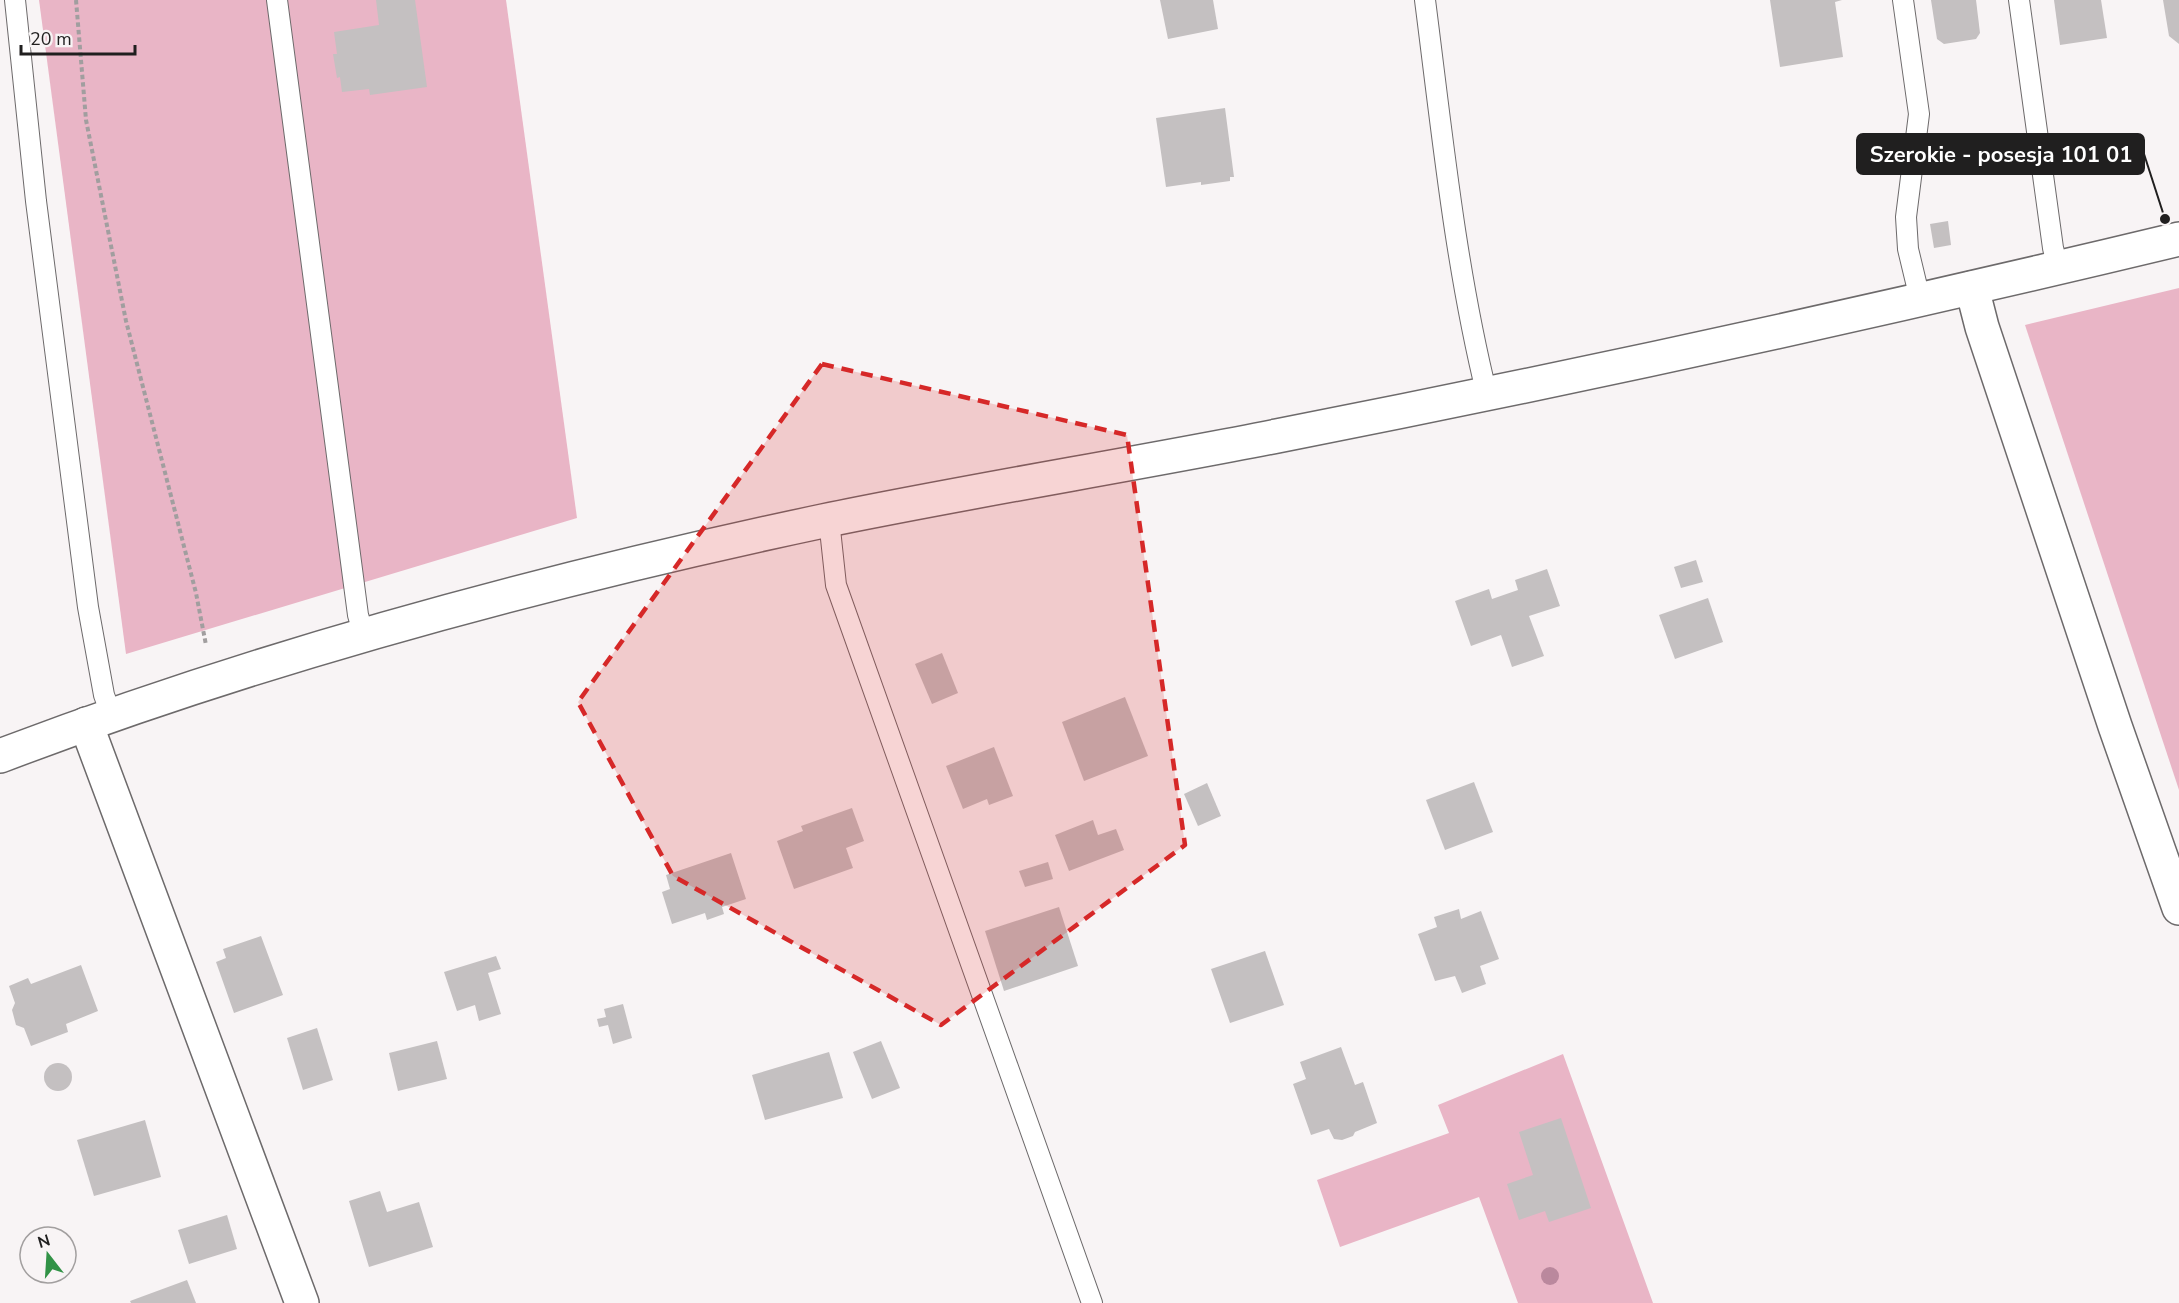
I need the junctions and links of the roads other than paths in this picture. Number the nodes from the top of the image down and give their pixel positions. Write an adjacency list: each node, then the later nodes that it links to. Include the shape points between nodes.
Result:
1 (15, 0): 13 (lane, via 87,607 104,695)
2 (277, 0): 12 (lane, via 356,603)
3 (1425, 0): 10 (lane, via 1455,237)
4 (1903, 0): 9 (lane, via 1919,114 1906,217 1908,249)
5 (2019, 0): 7 (lane)
6 (2179, 239): 7 (street)
7 (2058, 268): 8 (street)
8 (1972, 288): 9 (street); 15 (street, via 1985,338)
9 (1920, 299): 10 (street)
10 (1487, 395): 11 (street)
11 (829, 520): 12 (street, via 593,574); 17 (lane, via 836,585)
12 (364, 636): 13 (street)
13 (99, 719): 14 (street); 16 (street)
14 (0, 756)
15 (2179, 908)
16 (302, 1303)
17 (1092, 1303)

